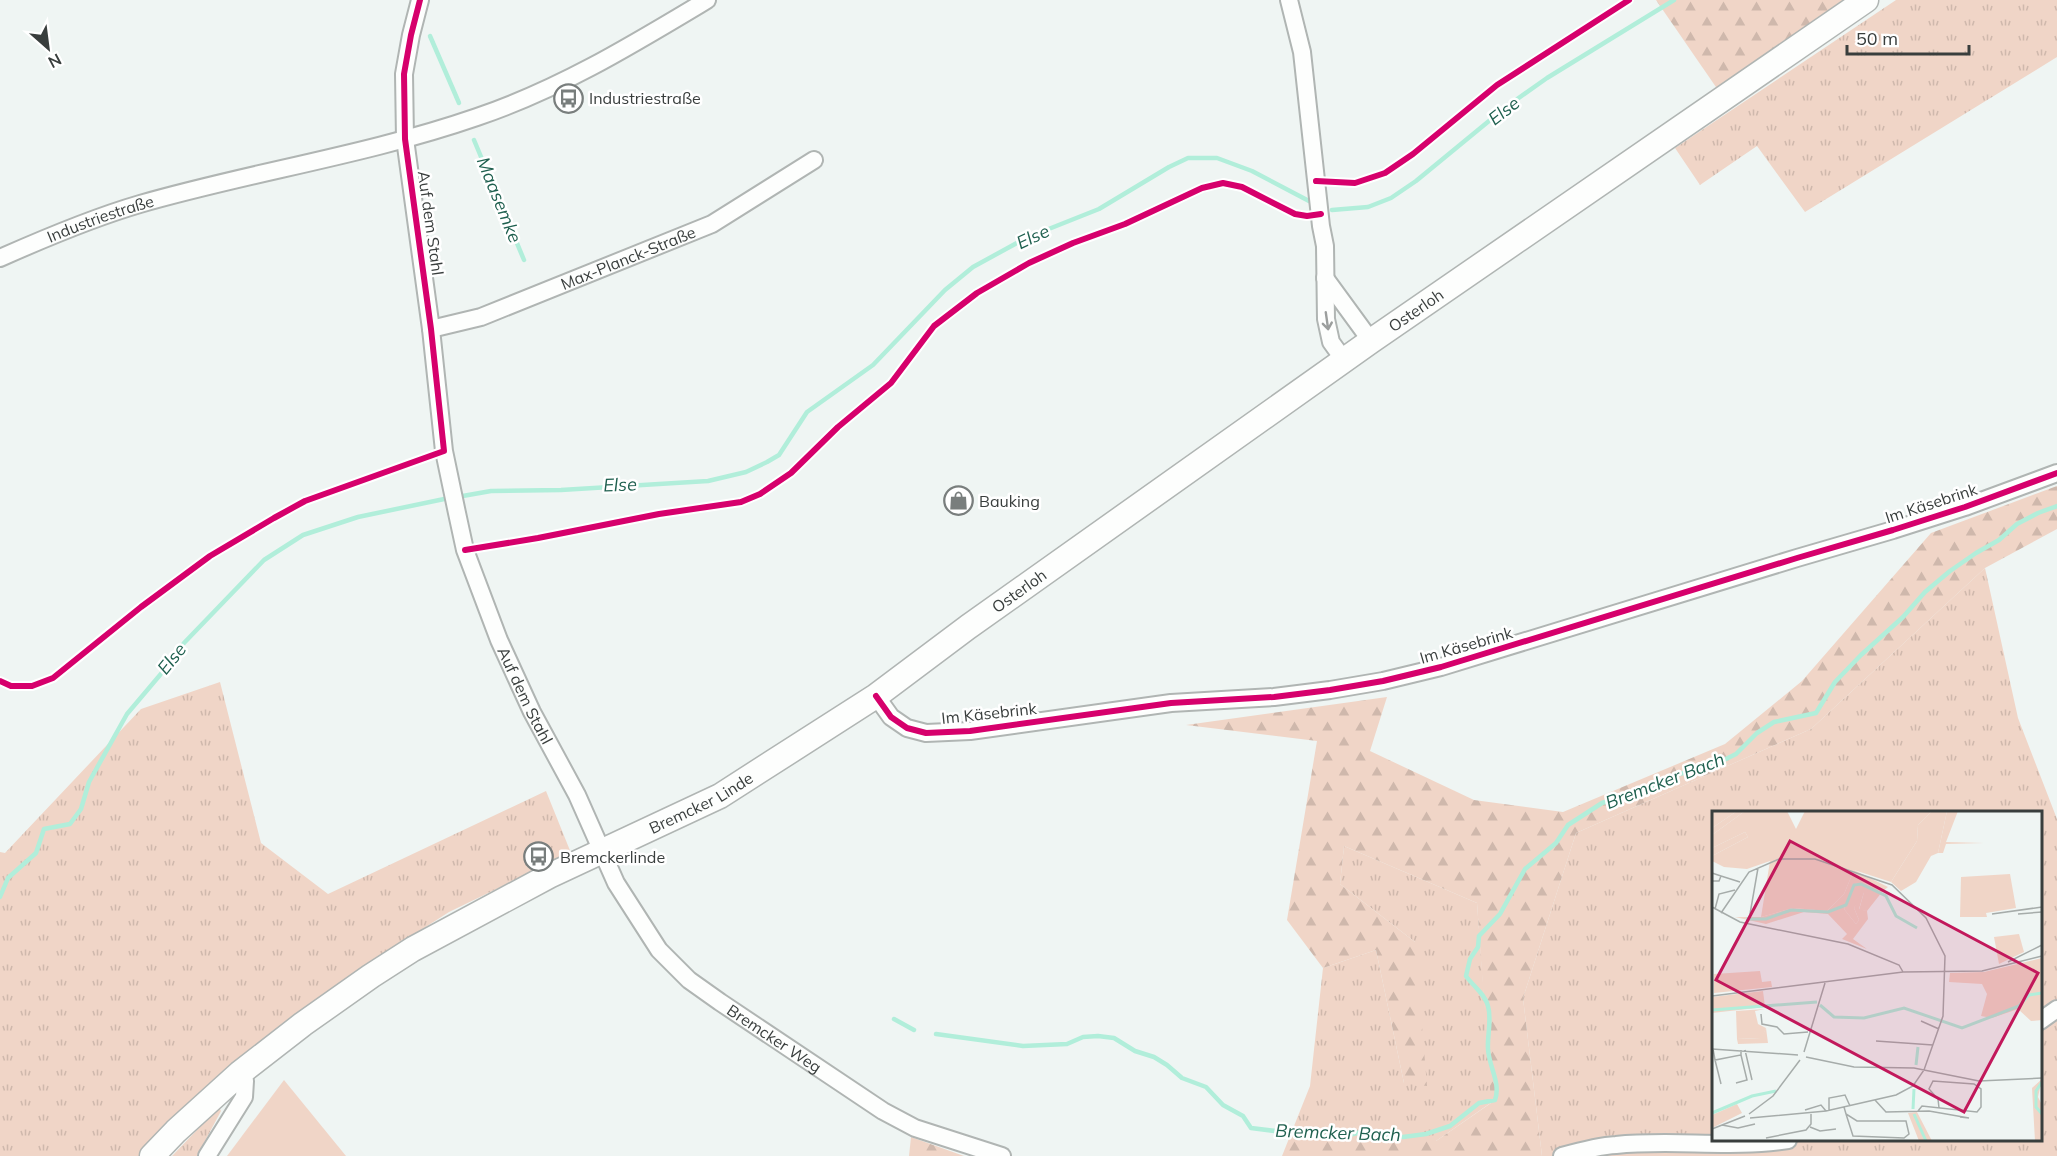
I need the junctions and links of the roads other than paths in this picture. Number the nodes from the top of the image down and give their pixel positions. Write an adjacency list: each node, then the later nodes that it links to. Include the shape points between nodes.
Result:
1 (420, 0): 5 (street, Auf dem Stahl, via 404,74)
2 (707, 0): 5 (street, Industriestraße, via 561,83 478,117)
3 (1289, 0): 8 (street, via 1308,95 1326,246)
4 (1866, 0): 10 (main road, Osterloh)
5 (405, 139): 7 (street, Industriestraße, via 140,204); 9 (street, Auf dem Stahl)
6 (814, 160): 9 (street, Max-Planck-Straße, via 712,224 481,318)
7 (0, 258)
8 (1325, 278): 10 (street); 11 (street, one-way to 11, via 1331,342)
9 (431, 328): 15 (street, Auf dem Stahl, via 439,410 465,550 532,712)
10 (1371, 341): 11 (main road, Osterloh)
11 (1344, 360): 13 (main road, Osterloh)
12 (2057, 473): 14 (street, Im Käsebrink, via 1893,531 1383,681 1274,697 1171,704 926,733 906,728 891,717)
13 (968, 627): 14 (main road, Bremcker Linde)
14 (876, 696): 15 (main road, Bremcker Linde, via 720,796)
15 (603, 852): 18 (main road, Bremcker Linde, via 549,876 413,949 303,1024); 22 (street, Bremcker Weg, via 641,925 689,980 883,1111 915,1128)
16 (2057, 1009): 17 (street)
17 (2042, 1020)
18 (240, 1073): 20 (main road, Bremcker Linde); 21 (street, via 245,1081 244,1097)
19 (1779, 1141): 23 (street, via 1616,1145)
20 (152, 1156)
21 (207, 1156)
22 (1002, 1156)
23 (1562, 1156)

